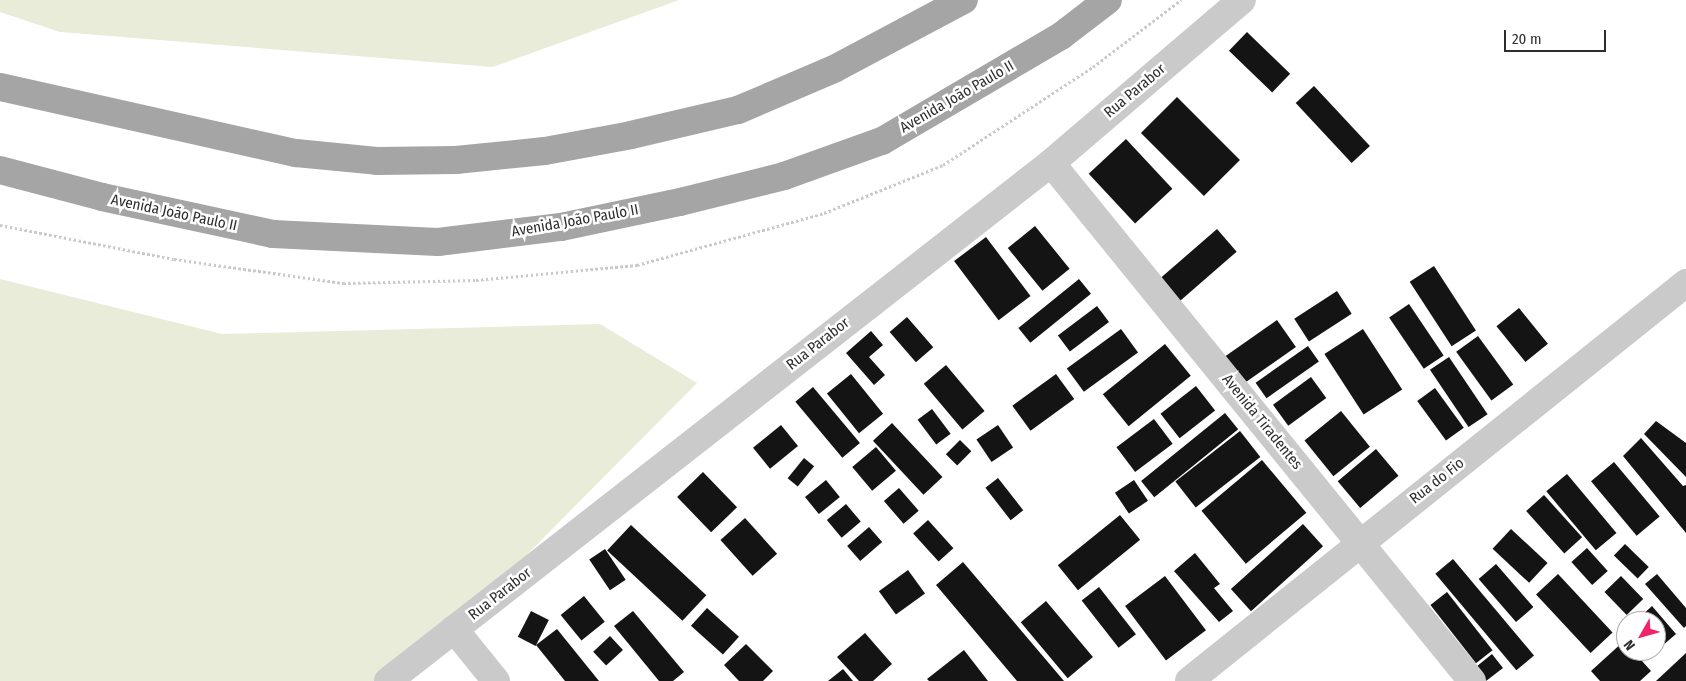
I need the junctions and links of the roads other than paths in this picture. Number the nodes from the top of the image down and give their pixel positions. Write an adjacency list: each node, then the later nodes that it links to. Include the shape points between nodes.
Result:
1 (964, 0): 4 (main road, via 834,69 738,110 545,151 456,160 377,161 296,153)
2 (1108, 0): 6 (main road, Avenida João Paulo II, via 1061,36 882,141 784,176 561,227 438,242 273,234 102,197)
3 (1242, 0): 5 (street, Rua Parabor)
4 (0, 87)
5 (1051, 163): 8 (street, Avenida Tiradentes); 9 (street, Rua Parabor)
6 (0, 170)
7 (1686, 283): 8 (street, Rua do Fio)
8 (1360, 542): 12 (street, Rua do Fio); 13 (street, Avenida Tiradentes)
9 (454, 630): 10 (street, Rua Parabor); 11 (street)
10 (388, 681)
11 (496, 681)
12 (1190, 681)
13 (1472, 681)

